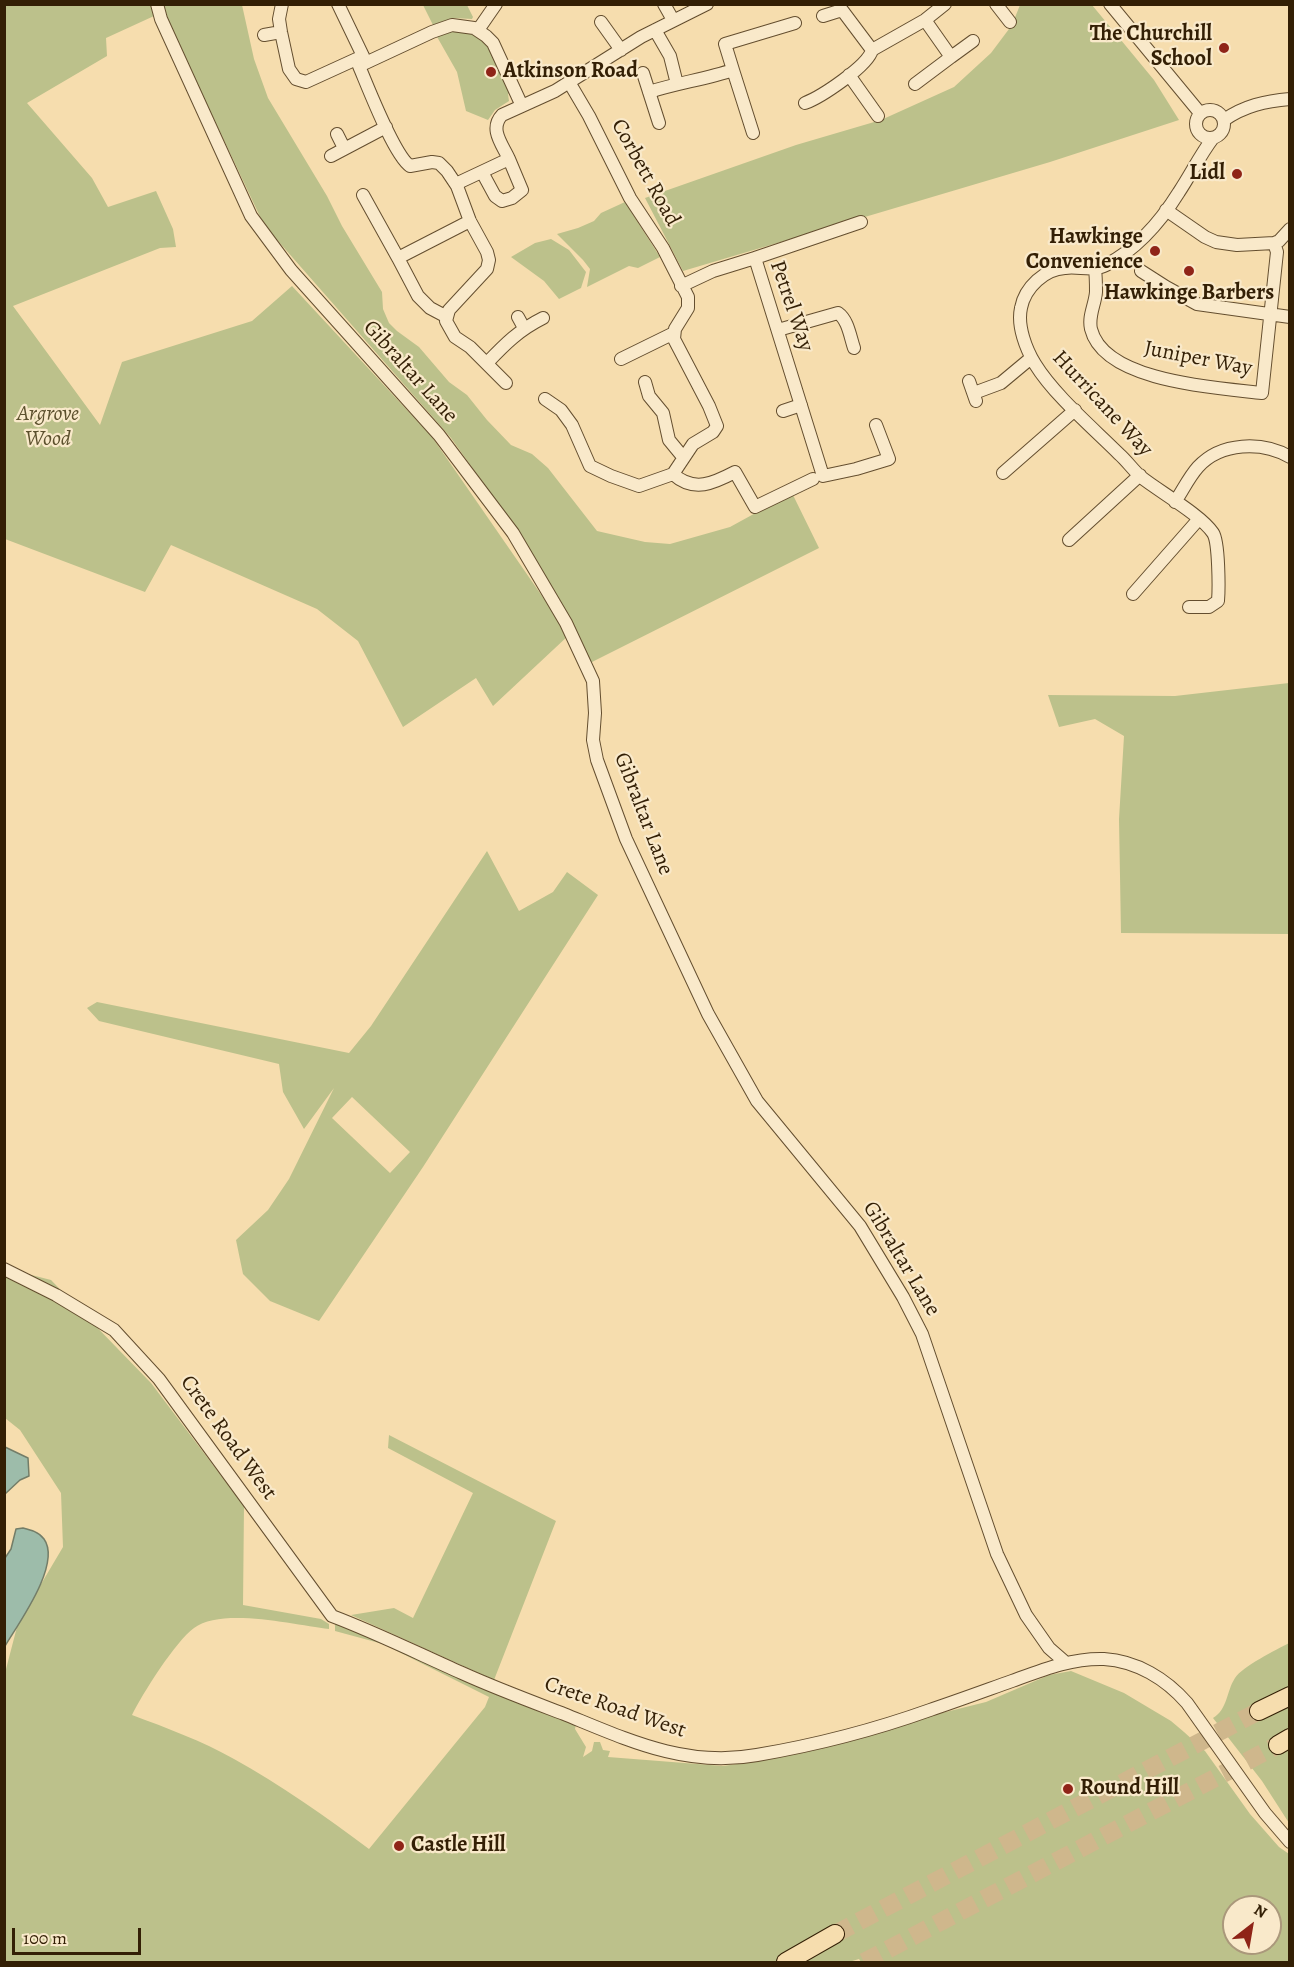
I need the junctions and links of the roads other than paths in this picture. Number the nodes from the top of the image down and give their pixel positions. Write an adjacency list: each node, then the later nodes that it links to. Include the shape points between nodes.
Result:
1 (157, 4): 91 (street, Gibraltar Lane, via 251,216 291,270 439,435 513,533 566,623 593,681 593,740 605,783 626,839 708,1014 758,1101 860,1226 903,1297 922,1334 997,1554 1026,1615 1049,1648)
2 (282, 4): 18 (street)
3 (338, 4): 24 (street)
4 (496, 4): 16 (street)
5 (664, 4): 11 (street)
6 (707, 4): 11 (street)
7 (945, 4): 12 (street)
8 (996, 4): 14 (street)
9 (1110, 4): 35 (street)
10 (823, 15): 22 (street, via 842,10)
11 (673, 20): 17 (street)
12 (925, 20): 22 (street); 23 (street)
13 (601, 22): 21 (street)
14 (1010, 22)
15 (795, 23): 25 (street, via 725,44)
16 (478, 30): 24 (street, via 452,25); 34 (street, via 493,43)
17 (655, 30): 21 (street); 29 (street, via 670,56)
18 (281, 32): 19 (street); 24 (street, via 290,73 301,82)
19 (264, 35)
20 (973, 41): 23 (street)
21 (621, 50): 28 (street)
22 (872, 50): 27 (street, via 867,60)
23 (951, 57): 30 (street)
24 (361, 61): 39 (street)
25 (733, 70): 29 (street); 40 (street)
26 (643, 73): 31 (street)
27 (849, 75): 33 (street); 36 (street)
28 (569, 82): 34 (street); 60 (street, Corbett Road)
29 (677, 84): 31 (street)
30 (915, 84)
31 (649, 92): 38 (street)
32 (1290, 99): 37 (street, via 1239,110)
33 (805, 103)
34 (522, 106): 46 (street, via 502,115 496,124 496,134)
35 (1200, 113): 37 (street, via 1214,110); 41 (street)
36 (878, 116)
37 (1224, 120): 43 (street, via 1223,130)
38 (658, 123)
39 (386, 127): 44 (street); 49 (street, via 406,162 414,166 439,163)
40 (753, 133)
41 (1198, 133): 43 (street); 47 (street, Hurricane Way)
42 (337, 134): 44 (street)
43 (1213, 138): 47 (street, Hurricane Way)
44 (344, 148): 45 (street)
45 (331, 156)
46 (509, 159): 48 (street); 48 (street, via 522,190 507,200 495,196)
47 (1196, 161): 51 (street, Hurricane Way)
48 (482, 172): 49 (street)
49 (457, 186): 52 (street)
50 (363, 195): 56 (street)
51 (1166, 210): 55 (street, via 1216,242); 58 (street, Hurricane Way, via 1131,249)
52 (470, 220): 56 (street); 62 (street, via 487,252 489,265 452,306)
53 (861, 222): 57 (street, via 844,231)
54 (1290, 228): 55 (street)
55 (1274, 243): 61 (street, via 1277,252)
56 (398, 258): 62 (street, via 418,296)
57 (755, 258): 60 (street, Petrel Way); 65 (street, Petrel Way)
58 (1095, 269): 61 (street, Juniper Way, via 1090,326 1096,340 1108,354 1131,369 1160,378 1262,393); 68 (street, Hurricane Way, via 1057,269 1030,287 1021,306 1020,321)
59 (1141, 271): 61 (street, via 1197,304)
60 (681, 286): 66 (street, Corbett Road, via 688,297 688,309)
61 (1270, 315): 63 (street)
62 (447, 317): 70 (street, via 452,334)
63 (1290, 317)
64 (543, 318): 70 (street, via 521,322)
65 (778, 330): 67 (street, via 838,313 845,321); 75 (street, Petrel Way)
66 (674, 333): 69 (street); 79 (street, via 717,426)
67 (854, 348)
68 (1031, 358): 71 (street, via 1001,383 975,397); 76 (street, Hurricane Way)
69 (621, 359)
70 (487, 363): 73 (street)
71 (969, 381)
72 (645, 382): 79 (street, via 649,396 663,413 669,440)
73 (506, 383)
74 (545, 399): 82 (street, via 569,419 594,469 639,486)
75 (801, 405): 77 (street); 78 (street, Petrel Way, via 823,476 889,459)
76 (1075, 410): 81 (street); 83 (street, Hurricane Way)
77 (783, 411)
78 (876, 425)
79 (683, 457): 82 (street)
80 (1290, 457): 85 (street, via 1254,446 1216,454 1199,466)
81 (1003, 473)
82 (673, 474): 84 (street, via 684,482 708,485 735,472 757,511)
83 (1140, 476): 85 (street, Hurricane Way); 87 (street)
84 (813, 480)
85 (1175, 502): 86 (street, Hurricane Way)
86 (1198, 520): 88 (street); 89 (street, Hurricane Way, via 1216,539 1218,598 1209,607)
87 (1069, 540)
88 (1133, 594)
89 (1189, 607)
90 (4, 1269): 91 (street, Crete Road West, via 114,1330 131,1347 159,1379 332,1616 489,1685 630,1740 690,1757 754,1756 887,1725)
91 (1065, 1662): 94 (street, Crete Road West, via 1107,1659 1134,1666 1162,1680 1187,1703 1264,1813)
92 (1290, 1696): 93 (highway)
93 (1259, 1711)
94 (1290, 1842)
95 (835, 1934): 96 (highway)
96 (786, 1962)

